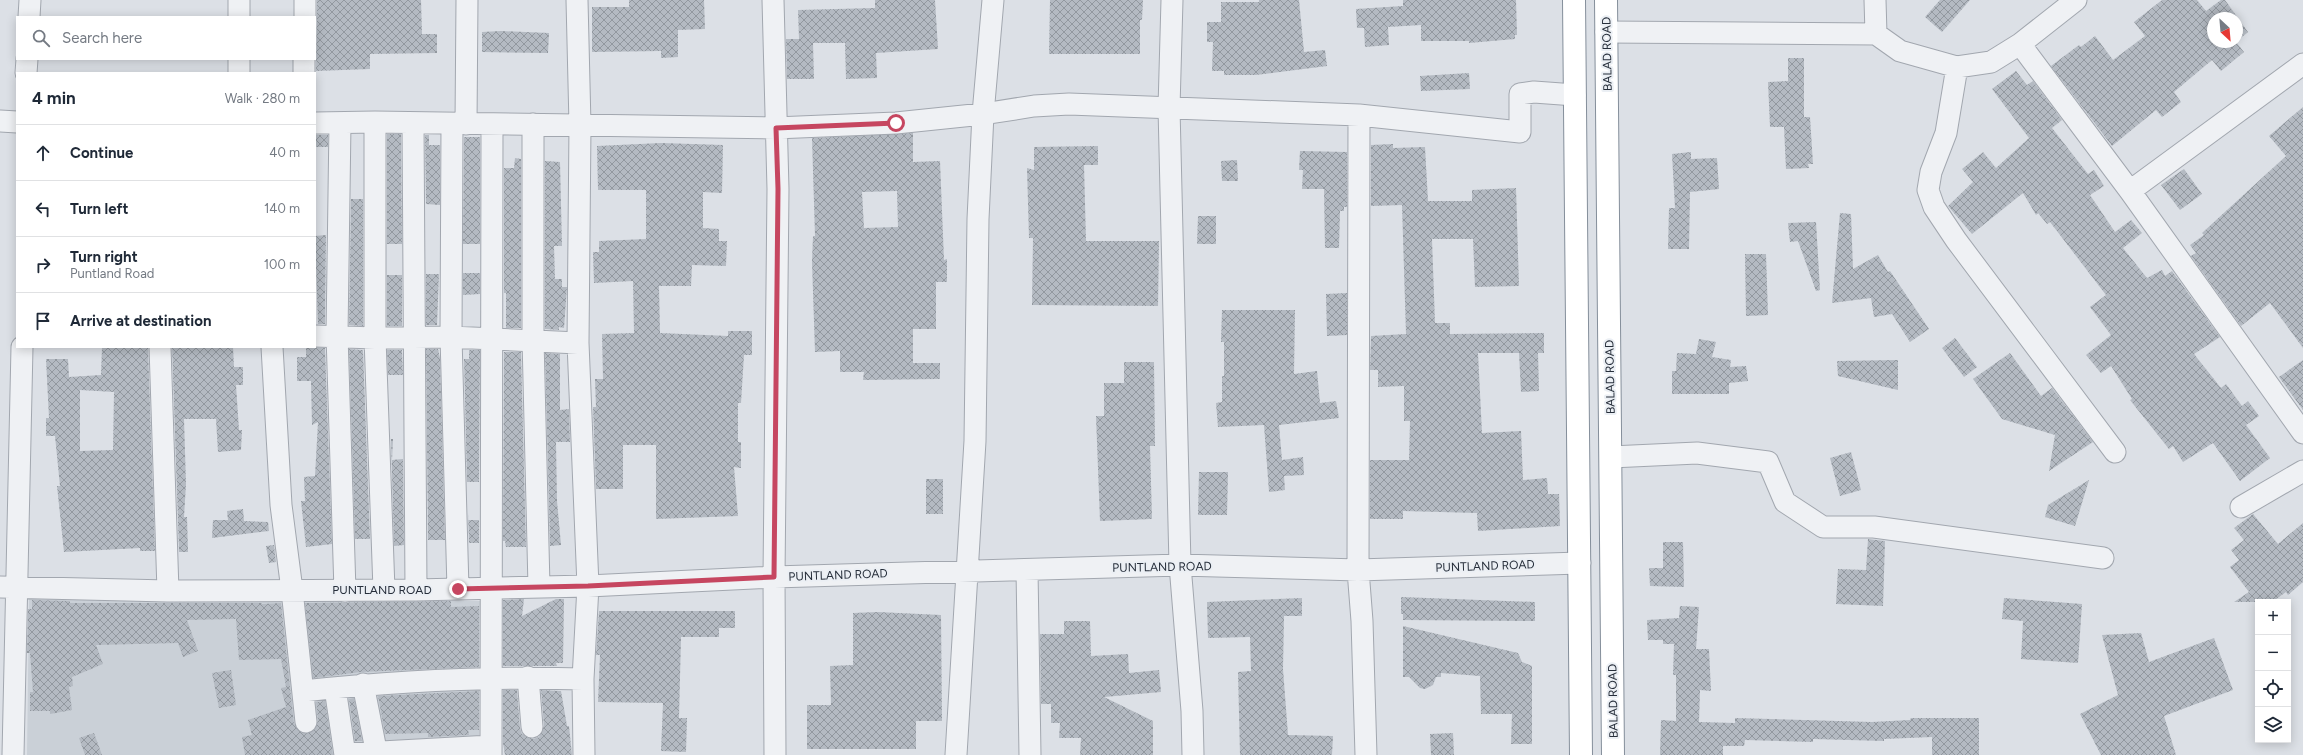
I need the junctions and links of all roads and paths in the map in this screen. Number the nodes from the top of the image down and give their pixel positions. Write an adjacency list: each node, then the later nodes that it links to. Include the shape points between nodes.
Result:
1 (30, 0): 13 (street)
2 (239, 0): 14 (street)
3 (305, 0): 15 (street)
4 (468, 0): 37 (street)
5 (577, 0): 40 (street)
6 (773, 0): 41 (street)
7 (993, 0): 29 (street)
8 (1172, 0): 28 (street)
9 (1574, 0): 27 (highway)
10 (1606, 0): 16 (highway, BALAD ROAD)
11 (1875, 0): 17 (street)
12 (2076, 0): 18 (street)
13 (29, 16)
14 (239, 16)
15 (305, 16)
16 (1606, 32): 17 (street); 56 (highway, BALAD ROAD)
17 (1876, 34): 23 (street, via 1900,51)
18 (2020, 44): 23 (street, via 1991,62); 42 (street)
19 (27, 60): 24 (street)
20 (239, 60): 25 (street)
21 (304, 60): 26 (street)
22 (2303, 64): 42 (street)
23 (1956, 67): 55 (street, via 1946,133 1930,172 1928,190 1934,206)
24 (26, 72)
25 (239, 72)
26 (304, 72)
27 (1575, 95): 30 (street, via 1534,92 1520,94 1520,132); 60 (highway)
28 (1169, 108): 29 (street, via 1069,104 1034,106); 30 (street); 61 (street)
29 (983, 114): 41 (street, via 896,123); 64 (street, via 978,219 975,441)
30 (1359, 115): 63 (street)
31 (0, 121): 32 (street)
32 (16, 122)
33 (375, 122): 35 (street); 36 (street); 46 (street)
34 (316, 123): 35 (street)
35 (340, 123): 43 (street)
36 (413, 123): 37 (street); 47 (street)
37 (459, 124): 38 (street); 45 (street)
38 (492, 124): 39 (street); 48 (street)
39 (533, 124): 40 (street); 49 (street)
40 (580, 125): 41 (street); 50 (street)
41 (776, 128): 65 (street, via 778,189)
42 (2130, 191): 54 (street)
43 (337, 335): 44 (street); 46 (street); 75 (street)
44 (316, 336)
45 (451, 336): 47 (street); 48 (street); 70 (street)
46 (375, 338): 47 (street); 72 (street)
47 (413, 338): 73 (street)
48 (492, 338): 49 (street); 69 (street)
49 (533, 339): 50 (street); 68 (street)
50 (578, 343): 66 (street)
51 (22, 348): 67 (street)
52 (160, 348): 74 (street)
53 (272, 348): 71 (street, via 281,505)
54 (2303, 433)
55 (2115, 452)
56 (1611, 457): 59 (street, via 1697,452 1768,462 1785,502 1823,527 1874,527); 95 (highway, BALAD ROAD)
57 (2303, 471): 58 (street)
58 (2241, 507)
59 (2103, 558)
60 (1580, 563): 63 (street, PUNTLAND ROAD); 94 (highway)
61 (1180, 565): 62 (street, PUNTLAND ROAD); 63 (street, PUNTLAND ROAD); 92 (street, via 1192,710)
62 (1027, 570): 64 (street, PUNTLAND ROAD); 91 (street)
63 (1358, 570): 93 (street)
64 (966, 571): 65 (street, PUNTLAND ROAD); 90 (street)
65 (774, 577): 66 (street, PUNTLAND ROAD); 89 (street)
66 (588, 586): 68 (street, PUNTLAND ROAD); 78 (street)
67 (8, 587): 74 (street, PUNTLAND ROAD); 86 (street)
68 (539, 587): 69 (street, PUNTLAND ROAD)
69 (492, 588): 70 (street, PUNTLAND ROAD); 77 (street)
70 (458, 589): 73 (street, PUNTLAND ROAD)
71 (292, 590): 74 (street, PUNTLAND ROAD); 75 (street, PUNTLAND ROAD); 81 (street)
72 (384, 590): 73 (street, PUNTLAND ROAD); 75 (street, PUNTLAND ROAD)
73 (416, 590)
74 (168, 591)
75 (345, 591)
76 (528, 677): 77 (street); 78 (street); 83 (street)
77 (491, 678): 79 (street); 84 (street)
78 (583, 679): 88 (street)
79 (363, 684): 80 (street); 85 (street)
80 (334, 688): 81 (street); 87 (street)
81 (303, 691): 82 (street)
82 (306, 722)
83 (532, 727)
84 (491, 750): 85 (street)
85 (377, 753): 87 (street)
86 (14, 755)
87 (345, 755)
88 (584, 755)
89 (775, 755)
90 (956, 755)
91 (1030, 755)
92 (1193, 755)
93 (1366, 755)
94 (1581, 755)
95 (1613, 755)

